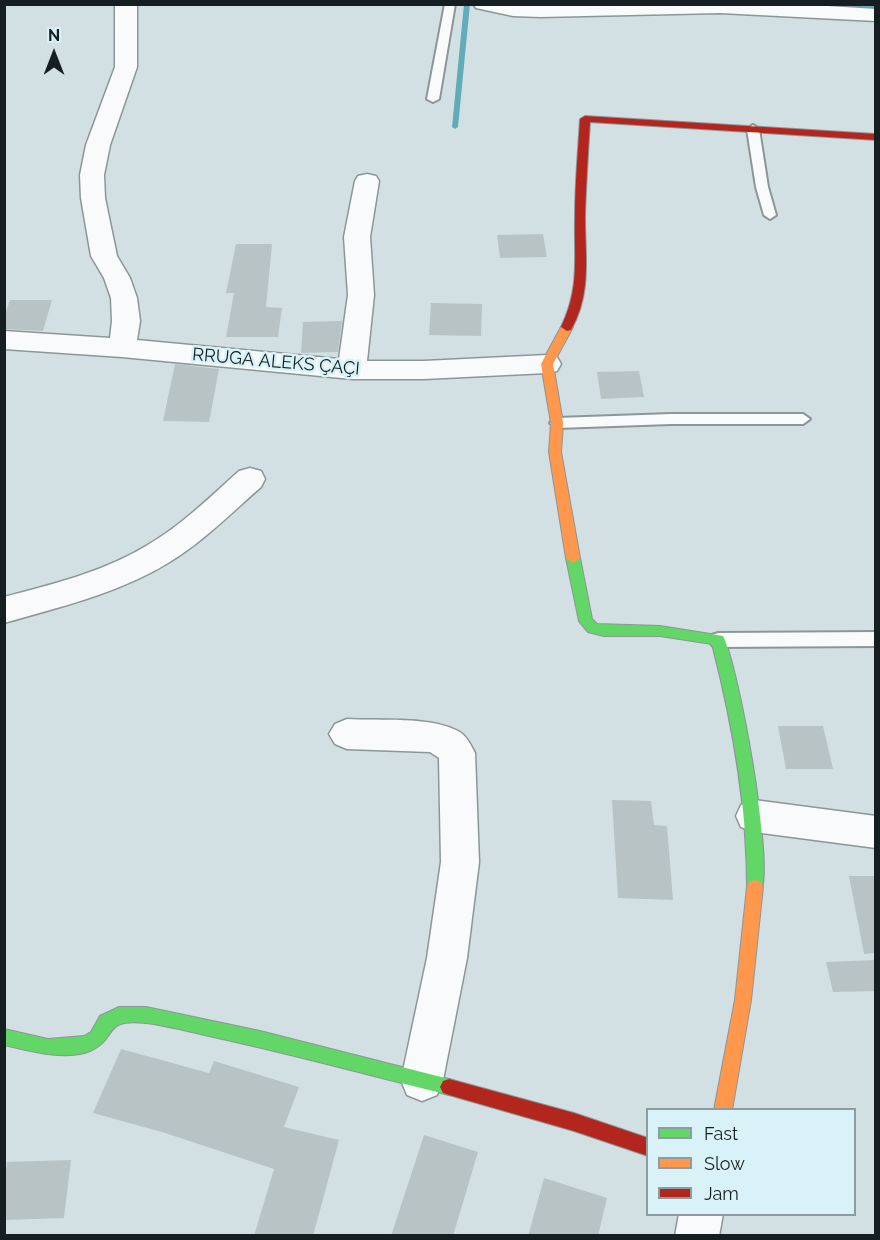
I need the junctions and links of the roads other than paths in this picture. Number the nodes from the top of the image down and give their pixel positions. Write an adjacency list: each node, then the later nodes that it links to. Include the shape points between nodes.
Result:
1 (126, 4): 12 (street, via 126,67 98,145 92,175 104,256 124,298)
2 (450, 4): 6 (lane)
3 (483, 4): 4 (street, via 552,12)
4 (719, 6): 5 (street)
5 (876, 15)
6 (433, 99)
7 (753, 129): 8 (street); 10 (lane); 13 (street, via 585,118 580,220 584,280 578,307)
8 (876, 137)
9 (367, 181): 14 (street, via 357,237 360,295)
10 (770, 215)
11 (4, 340): 12 (street, RRUGA ALEKS ÇAÇI)
12 (122, 348): 14 (street, RRUGA ALEKS ÇAÇI)
13 (547, 364): 14 (street, RRUGA ALEKS ÇAÇI); 16 (street)
14 (352, 370)
15 (803, 419): 16 (lane)
16 (557, 423): 20 (street, via 555,452 586,621 604,631 660,631)
17 (250, 479): 18 (street, via 194,528 144,562 70,592)
18 (4, 610)
19 (876, 639): 20 (lane)
20 (718, 640): 22 (street, via 741,731)
21 (347, 734): 25 (street, via 430,737 447,742 458,753 460,862 447,958)
22 (754, 816): 23 (street); 26 (street, via 755,884 748,966)
23 (876, 832)
24 (4, 1037): 25 (street, via 48,1047 86,1044 97,1038 106,1022 119,1015 146,1015)
25 (422, 1080): 27 (street)
26 (723, 1108)
27 (646, 1146)
28 (701, 1216): 29 (street)
29 (697, 1236)

